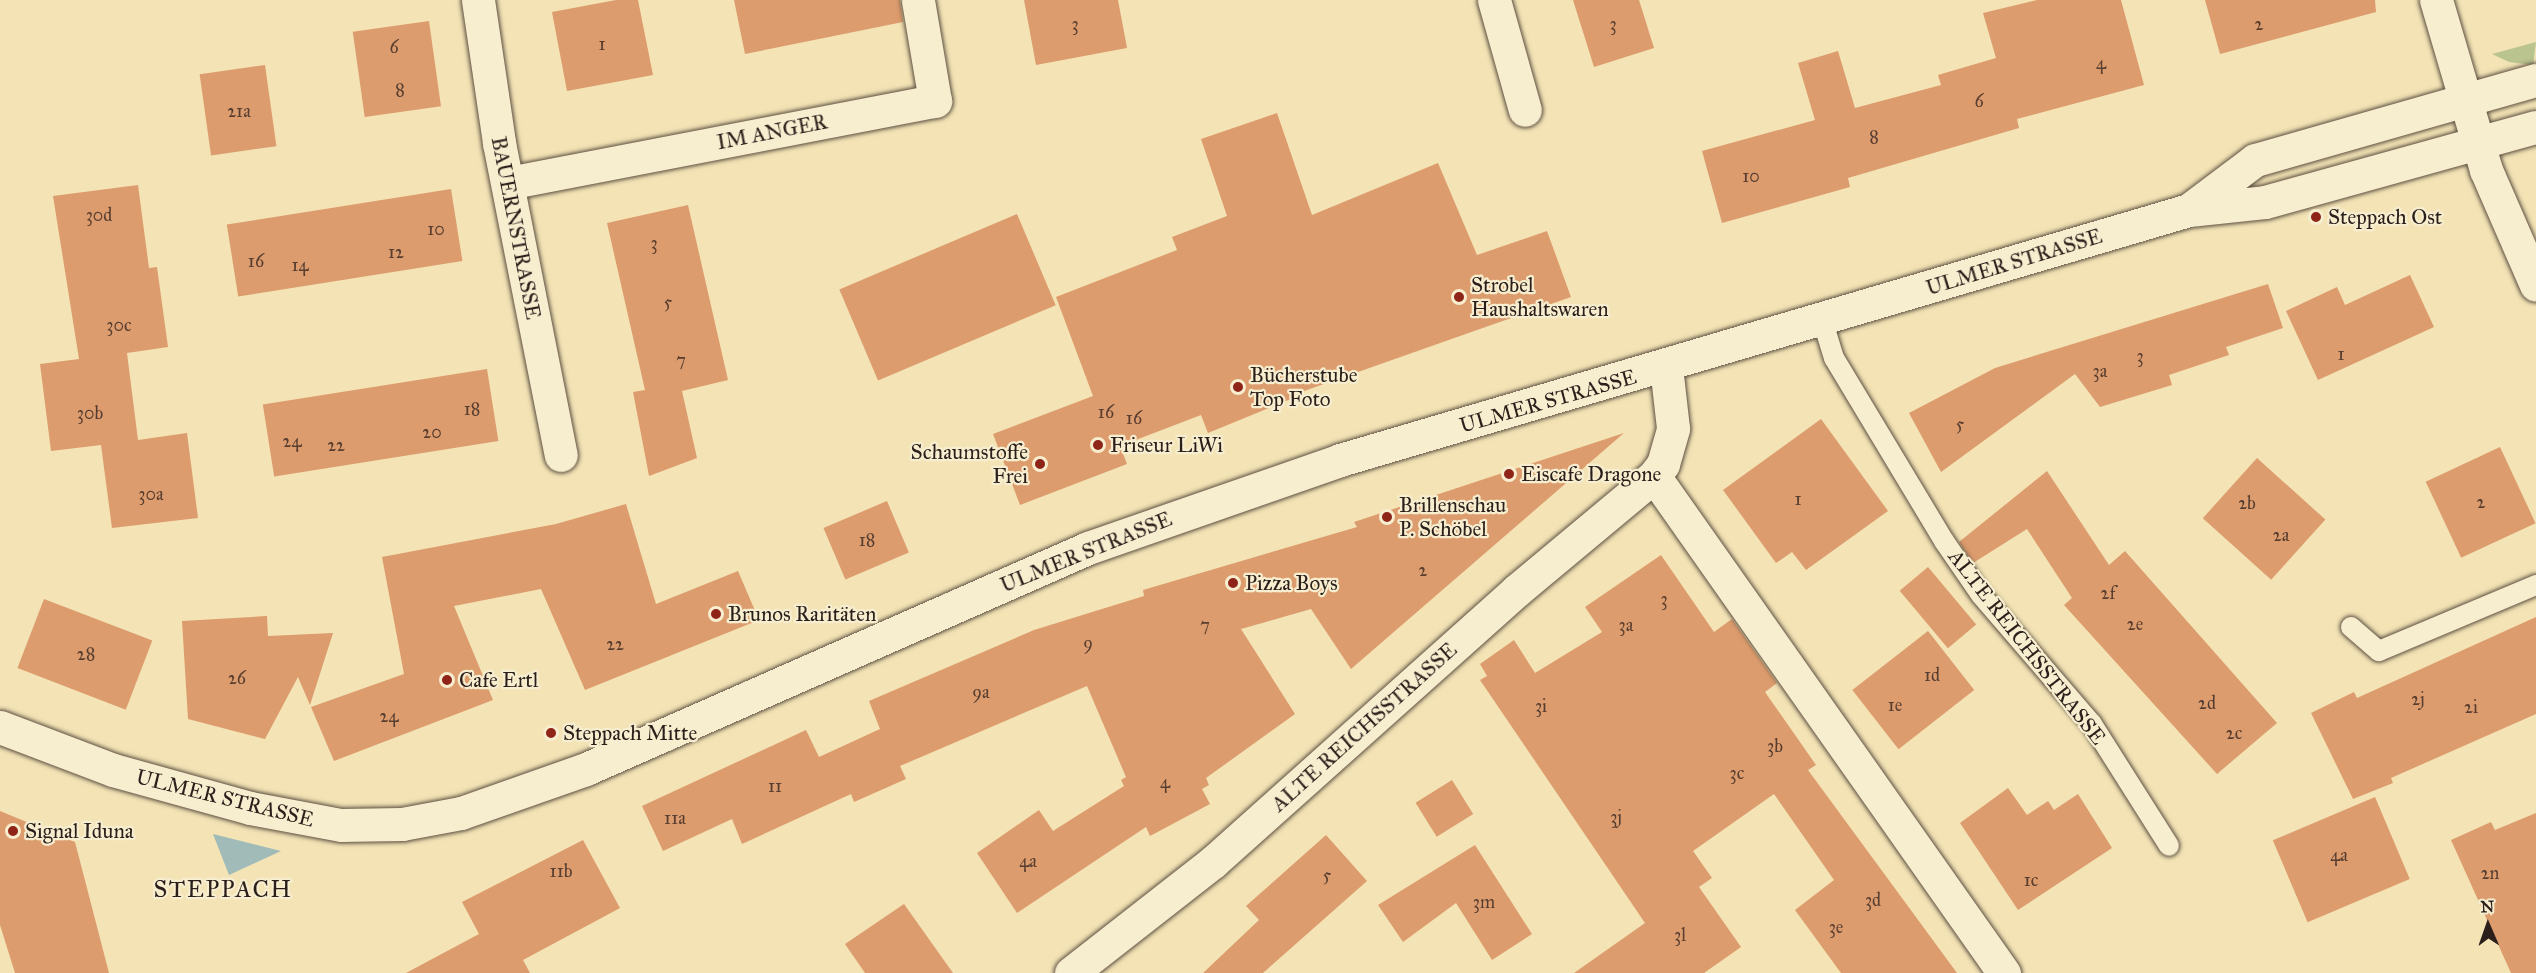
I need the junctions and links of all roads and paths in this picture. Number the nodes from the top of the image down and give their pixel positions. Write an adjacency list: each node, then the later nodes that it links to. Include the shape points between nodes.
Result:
1 (478, 0): 10 (street, BAUERNSTRASSE)
2 (918, 0): 10 (street, IM ANGER, via 935,101)
3 (1494, 0): 7 (street)
4 (2436, 0): 6 (street)
5 (2536, 80): 6 (street, ULMER STRASSE)
6 (2465, 97): 9 (street); 11 (street, ULMER STRASSE, via 2255,160)
7 (1525, 110)
8 (2536, 127): 9 (street, ULMER STRASSE)
9 (2478, 142): 11 (street, ULMER STRASSE, via 2265,202); 12 (street, via 2486,170)
10 (508, 183): 15 (street, BAUERNSTRASSE)
11 (2189, 210): 13 (street, ULMER STRASSE)
12 (2536, 285)
13 (1822, 319): 14 (street, ULMER STRASSE); 20 (lane, ALTE REICHSSTRASSE, via 1834,358 1944,541 1981,595 2092,724)
14 (1666, 367): 16 (street, ALTE REICHSSTRASSE, via 1673,428 1663,464); 19 (street, ULMER STRASSE, via 1340,460 1139,529 1026,574 586,769 462,813 402,824 340,825 250,808 113,770)
15 (561, 455)
16 (1653, 476): 21 (street, ALTE REICHSSTRASSE, via 1516,591 1213,862); 22 (street)
17 (2536, 585): 18 (lane, via 2379,651)
18 (2351, 627)
19 (0, 727)
20 (2169, 846)
21 (1071, 973)
22 (2004, 973)

